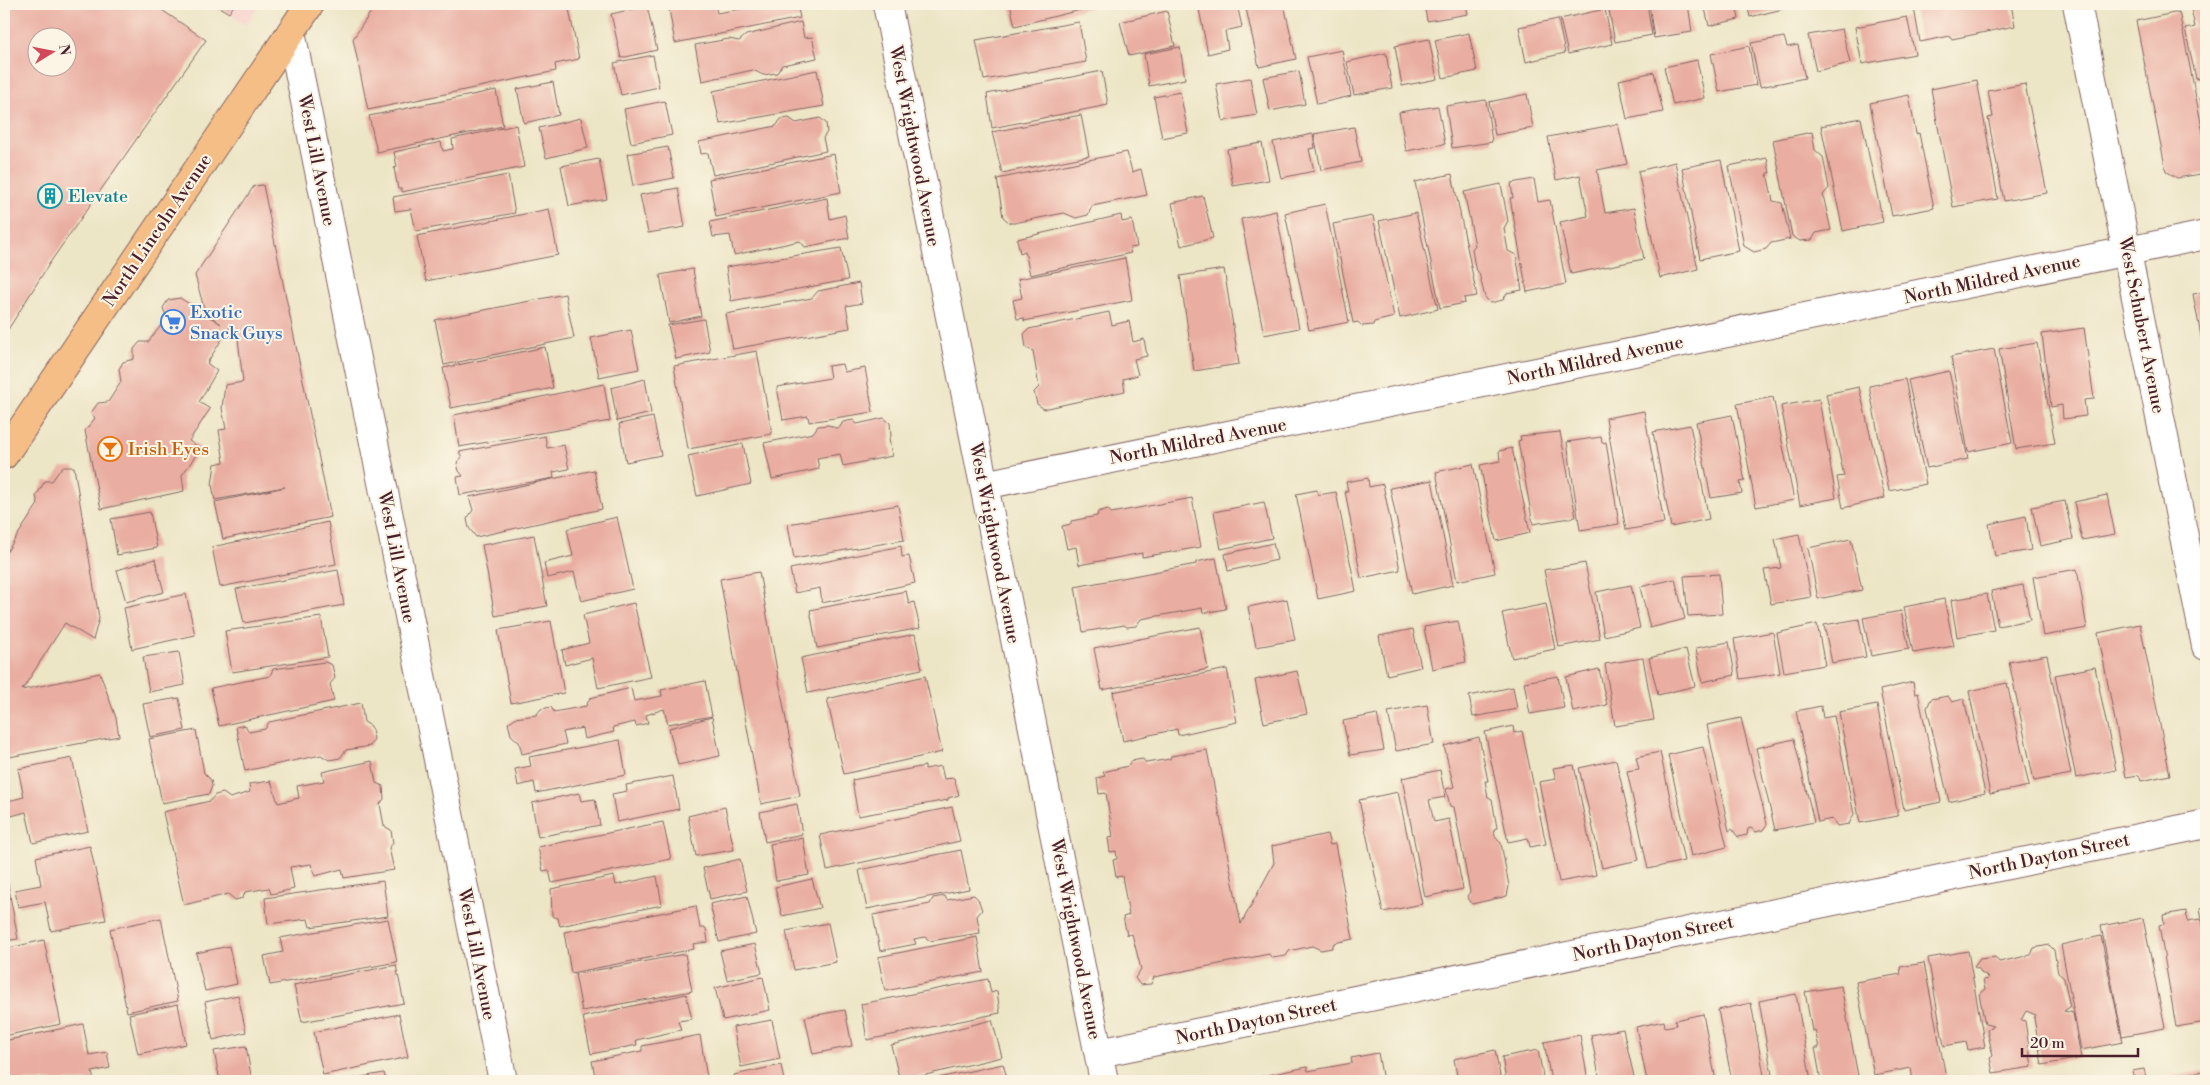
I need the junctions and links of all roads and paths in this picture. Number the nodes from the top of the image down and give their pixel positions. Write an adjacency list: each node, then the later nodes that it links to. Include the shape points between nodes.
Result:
1 (310, 4): 4 (main road, North Lincoln Avenue)
2 (887, 4): 8 (street, West Wrightwood Avenue)
3 (2077, 4): 6 (street, West Schubert Avenue)
4 (291, 32): 7 (main road, North Lincoln Avenue); 12 (street, West Lill Avenue)
5 (2206, 235): 6 (street, North Mildred Avenue)
6 (2127, 251): 8 (street, North Mildred Avenue); 9 (street, West Schubert Avenue)
7 (4, 455)
8 (984, 485): 11 (street, West Wrightwood Avenue)
9 (2206, 646)
10 (2206, 824): 11 (street, North Dayton Street)
11 (1099, 1053): 13 (street, West Wrightwood Avenue)
12 (503, 1081)
13 (1104, 1081)

